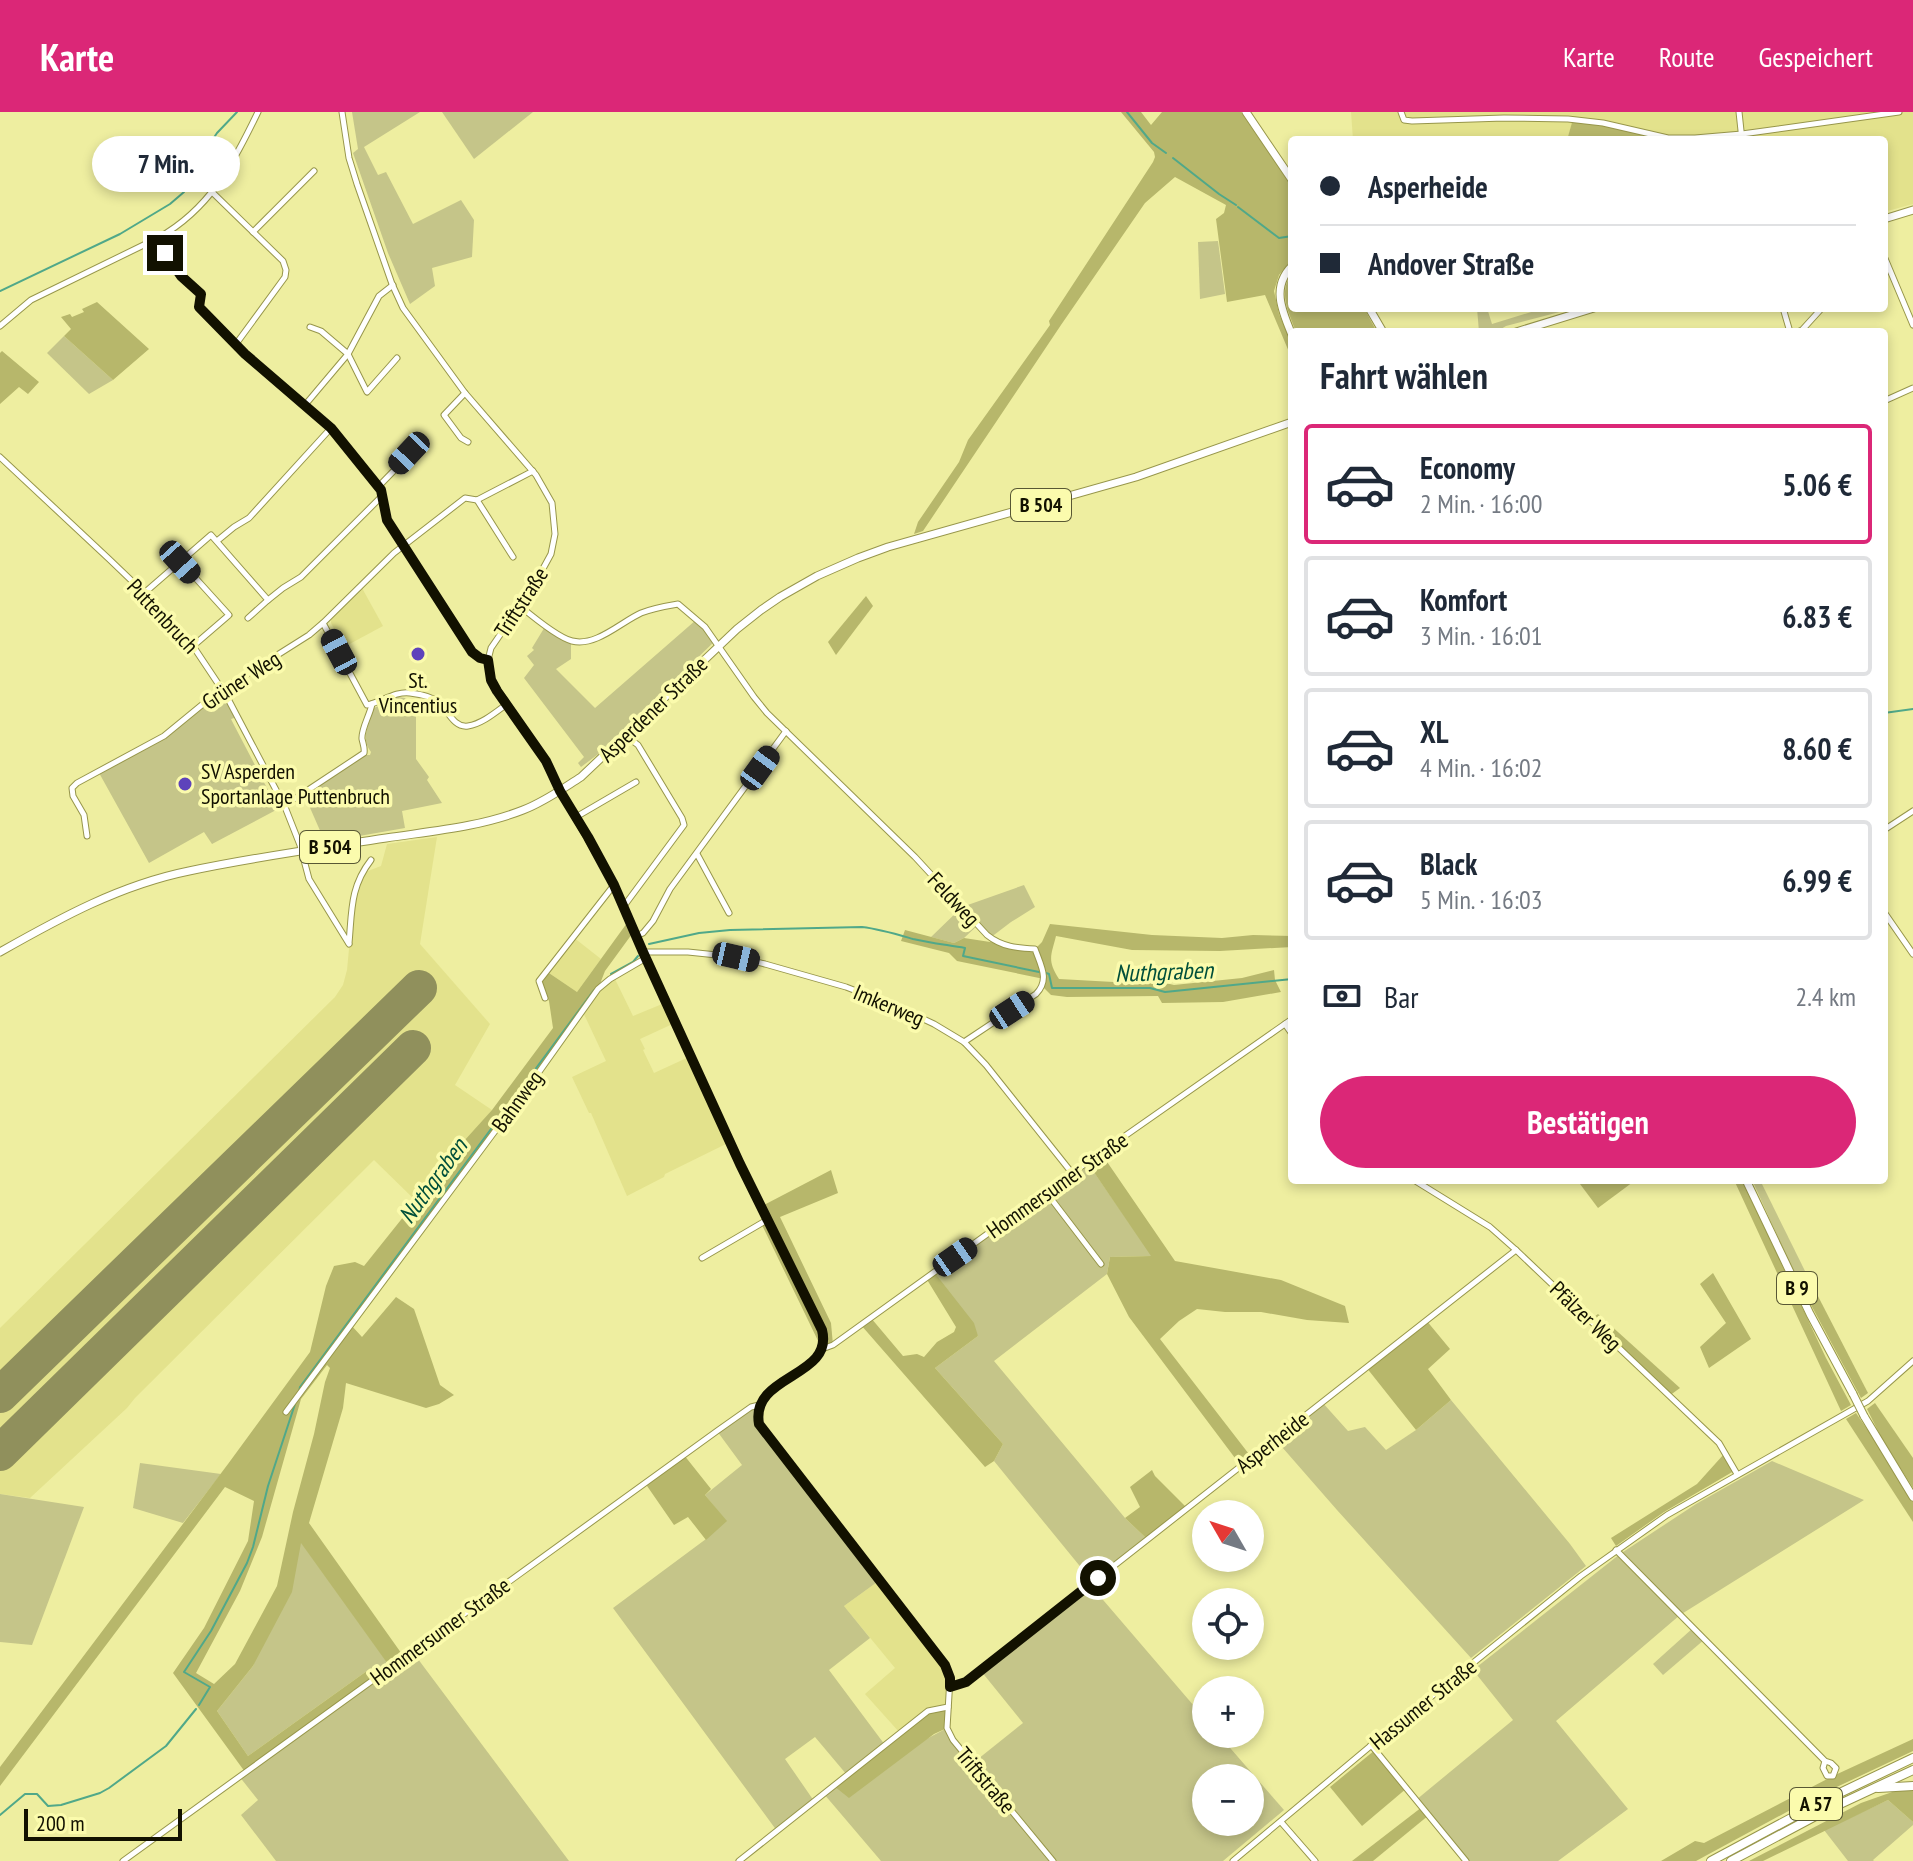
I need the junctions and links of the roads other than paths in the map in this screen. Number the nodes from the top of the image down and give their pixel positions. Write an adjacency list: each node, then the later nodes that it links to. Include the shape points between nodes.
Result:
1 (258, 112): 13 (street)
2 (342, 112): 20 (street, Triftstraße, via 349,158)
3 (1246, 112): 12 (main road)
4 (1739, 112): 9 (street)
5 (1899, 112): 10 (street)
6 (1401, 114): 7 (street, via 1412,121)
7 (1544, 116): 8 (street)
8 (1659, 136)
9 (1742, 136)
10 (1748, 136)
11 (314, 171): 16 (street)
12 (1288, 174)
13 (213, 193): 16 (street); 17 (street)
14 (1913, 210): 15 (main road)
15 (1888, 218)
16 (253, 232): 29 (street, via 286,270)
17 (158, 238): 24 (street, via 31,300); 29 (street, via 181,276 201,294 199,307)
18 (1888, 266): 23 (street)
19 (1288, 271): 26 (main road, via 1279,297)
20 (393, 285): 30 (street, via 379,296); 33 (street, Triftstraße, via 412,321)
21 (1581, 312): 27 (main road)
22 (1818, 312): 28 (street)
23 (1913, 325)
24 (0, 326)
25 (310, 327): 30 (street)
26 (1290, 328)
27 (1529, 328)
28 (1804, 328)
29 (236, 344): 35 (street)
30 (348, 354): 31 (street, via 367,392); 35 (street)
31 (397, 358)
32 (1913, 388): 34 (street)
33 (465, 393): 38 (street, via 444,415); 41 (street, Triftstraße)
34 (1888, 399)
35 (305, 406): 37 (street)
36 (1288, 423): 55 (main road, Asperdener Straße / B 504, via 1136,477 858,558 780,597)
37 (331, 428): 42 (street); 45 (street, via 249,518)
38 (468, 442)
39 (415, 449): 42 (street)
40 (0, 457): 49 (street, Puttenbruch)
41 (533, 471): 44 (street, Grüner Weg); 51 (street, Triftstraße, via 552,503 555,534 547,563)
42 (378, 487): 43 (street)
43 (383, 495): 46 (street, via 387,520); 50 (street, via 301,577)
44 (477, 500): 46 (street, Grüner Weg, via 465,498); 47 (street)
45 (217, 541): 48 (street, via 211,535); 50 (street)
46 (404, 546): 53 (street, Grüner Weg); 56 (street, via 472,652)
47 (513, 557)
48 (180, 562): 49 (street); 54 (street, via 229,615)
49 (142, 595): 54 (street, Puttenbruch)
50 (268, 600): 52 (street)
51 (520, 606): 55 (street, Feldweg, via 573,641 592,640 641,613 678,604); 56 (street, Triftstraße)
52 (248, 618)
53 (323, 623): 57 (street, Grüner Weg); 58 (street, via 364,701)
54 (193, 646): 57 (street, Puttenbruch)
55 (719, 646): 60 (street, Feldweg, via 754,697); 63 (main road, Asperdener Straße / B 504)
56 (488, 660): 59 (street, Triftstraße, via 491,680)
57 (222, 690): 64 (street, Puttenbruch); 68 (street, Grüner Weg, via 164,736 72,788)
58 (372, 704): 59 (street, via 401,693 416,694 436,700 457,722 470,726); 64 (street, via 362,735 364,753)
59 (507, 704): 63 (street, Triftstraße)
60 (786, 731): 70 (street); 84 (street, Feldweg, via 987,935 997,943 1035,949 1043,987)
61 (634, 742): 73 (street, via 684,825)
62 (636, 782): 66 (street)
63 (560, 791): 66 (street, Triftstraße); 69 (main road, Asperdener Straße / B 504, via 492,820)
64 (282, 802): 69 (street, Puttenbruch)
65 (1913, 811): 67 (street)
66 (576, 817): 72 (street, Triftstraße)
67 (1888, 827)
68 (87, 836)
69 (301, 852): 71 (street, Puttenbruch, via 309,879 349,944 354,896); 77 (main road, Asperdener Straße / B 504, via 187,871 134,886 62,917)
70 (697, 854): 74 (street); 76 (street, via 653,921)
71 (371, 860)
72 (614, 885): 73 (street, Triftstraße); 80 (street, via 539,981)
73 (624, 907): 76 (street, Triftstraße)
74 (729, 913)
75 (1888, 918): 78 (street)
76 (636, 936): 79 (street, Triftstraße)
77 (0, 952)
78 (1913, 954)
79 (644, 955): 84 (street, Imkerweg, via 688,952 765,964 872,997); 89 (street, Triftstraße); 96 (street, Bahnweg, via 598,989)
80 (545, 998)
81 (1288, 1022): 82 (street, Hommersumer Straße)
82 (1285, 1024): 83 (street); 85 (street, Hommersumer Straße)
83 (1288, 1028)
84 (964, 1042): 85 (street, Imkerweg)
85 (1072, 1173): 88 (street, Hommersumer Straße)
86 (1420, 1184): 90 (street, Pfälzer Weg, via 1490,1227)
87 (1748, 1184): 98 (main road, B 9, bridge, via 1864,1416)
88 (1046, 1192): 92 (street); 93 (street, Hommersumer Straße)
89 (767, 1220): 91 (street); 93 (street, Triftstraße, via 822,1330)
90 (1516, 1250): 97 (street, Pfälzer Weg, via 1719,1443); 100 (street, Asperheide, via 966,1682)
91 (702, 1258)
92 (1101, 1264)
93 (822, 1349): 95 (street)
94 (1913, 1361): 97 (street, Hassumer Straße, via 1868,1401)
95 (759, 1405): 100 (street, Triftstraße, via 759,1424 945,1665); 109 (street, Hommersumer Straße)
96 (286, 1412)
97 (1737, 1474): 99 (street, Hassumer Straße)
98 (1913, 1497)
99 (1616, 1550): 102 (street, Hassumer Straße); 104 (street)
100 (950, 1687): 101 (street, Triftstraße)
101 (948, 1707): 110 (street, via 928,1711); 111 (street, Triftstraße, via 947,1728 953,1740)
102 (1371, 1745): 108 (street, Hassumer Straße); 114 (street)
103 (1913, 1758): 115 (highway, A 57)
104 (1825, 1761)
105 (1913, 1770): 107 (highway, A 57)
106 (1913, 1786): 107 (highway)
107 (1872, 1788): 116 (highway, A 57)
108 (1281, 1822): 112 (street, Hassumer Straße); 113 (street)
109 (123, 1861)
110 (739, 1861)
111 (1053, 1861)
112 (1233, 1861)
113 (1315, 1861)
114 (1466, 1861)
115 (1711, 1861)
116 (1731, 1861)

